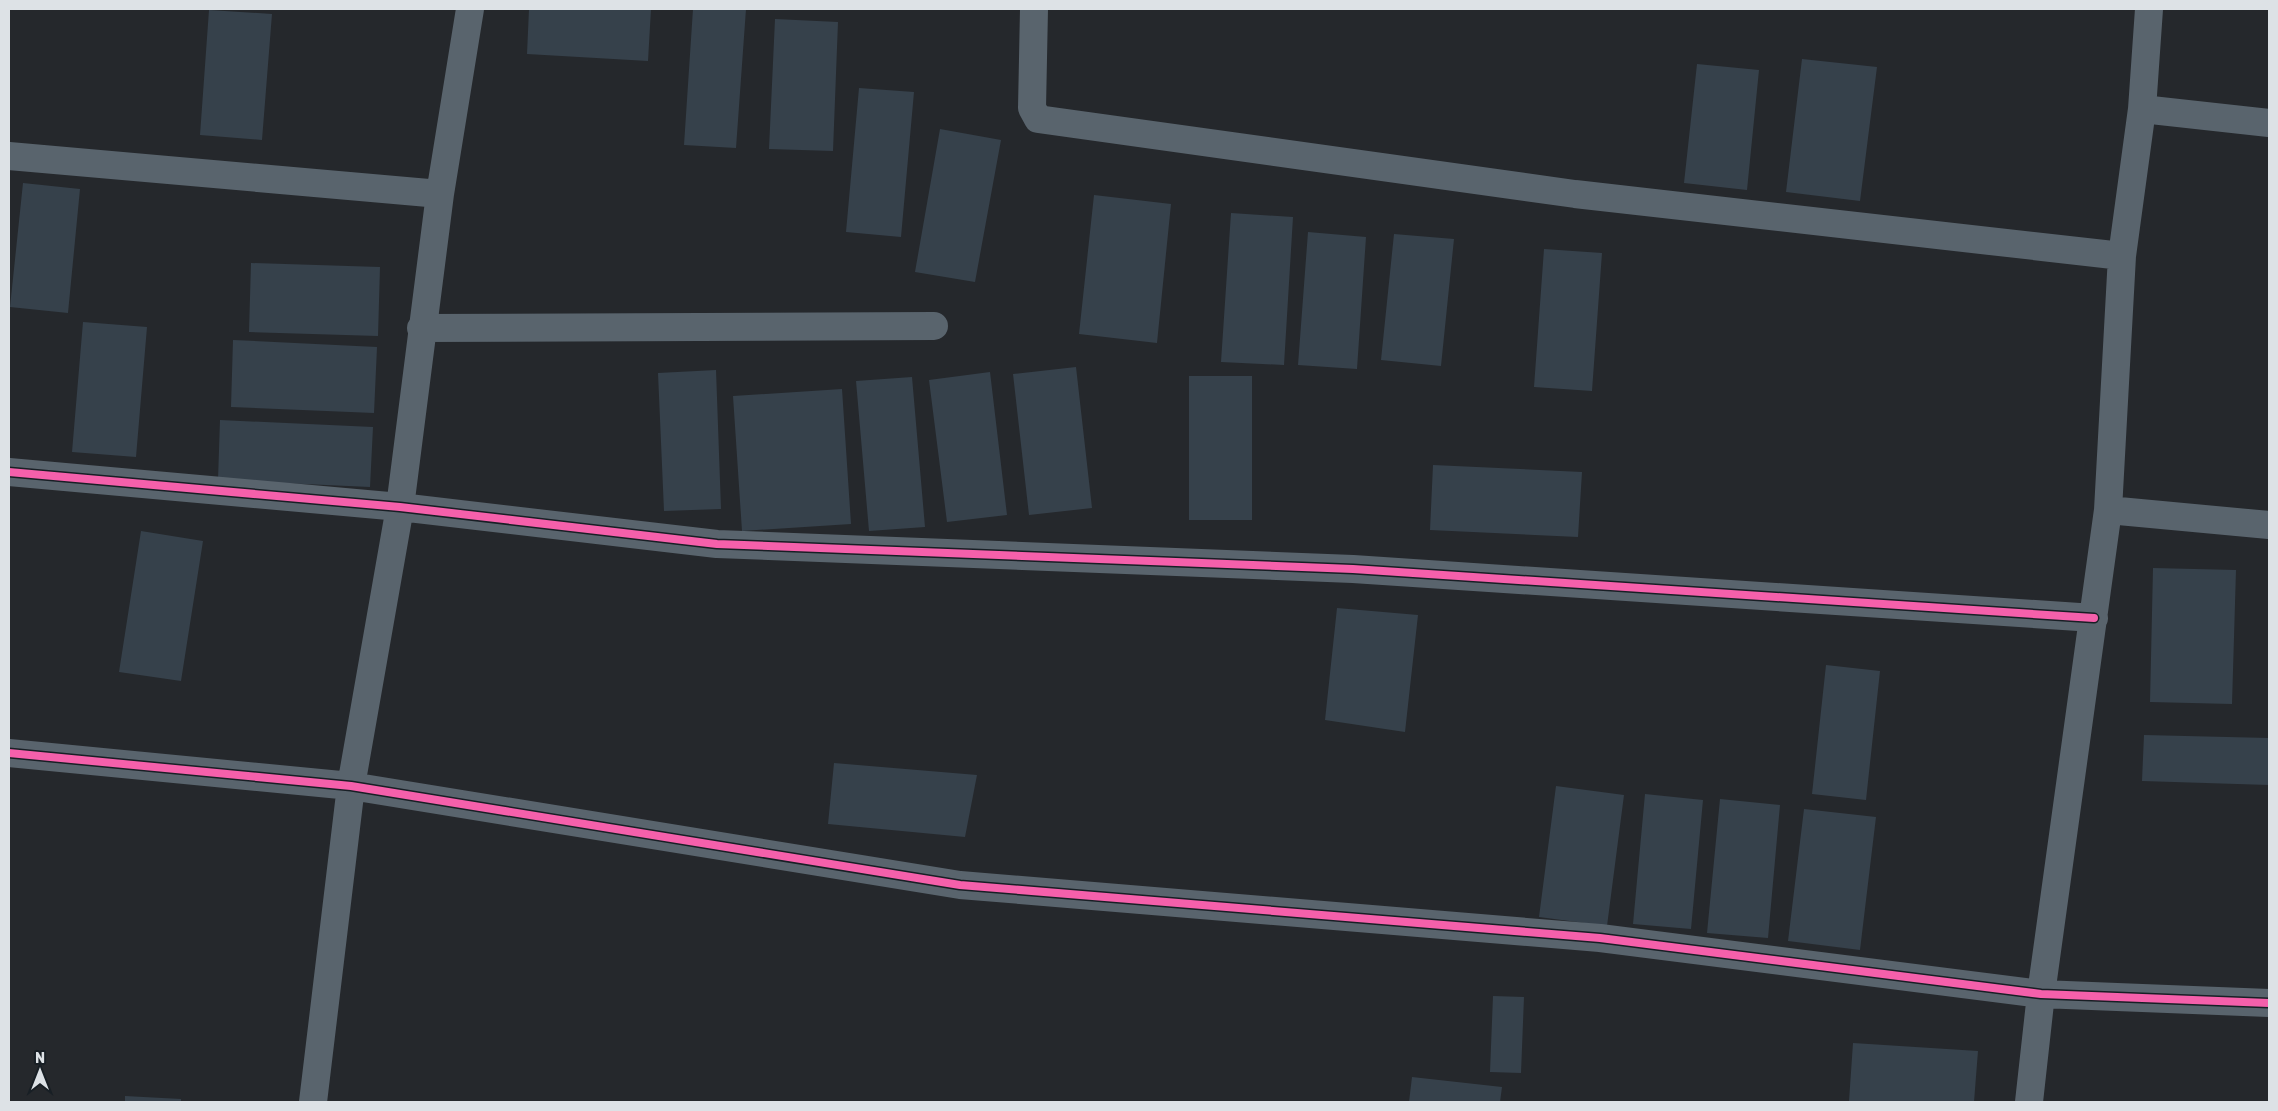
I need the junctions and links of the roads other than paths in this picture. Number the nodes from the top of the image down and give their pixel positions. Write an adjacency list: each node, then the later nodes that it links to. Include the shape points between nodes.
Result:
1 (470, 9): 7 (street)
2 (1034, 9): 8 (street, via 1032,108 1038,119 1575,194)
3 (2149, 9): 4 (street)
4 (2142, 109): 5 (street); 8 (street)
5 (2269, 123)
6 (9, 156): 7 (street)
7 (440, 194): 10 (street)
8 (2122, 256): 13 (street)
9 (934, 326): 10 (street)
10 (421, 328): 12 (street)
11 (9, 472): 12 (street)
12 (400, 507): 15 (street, via 717,544 1353,569); 17 (street)
13 (2108, 510): 14 (street); 15 (street)
14 (2269, 525)
15 (2094, 618): 18 (street)
16 (9, 753): 17 (street)
17 (351, 786): 18 (street, via 960,885 1600,938); 20 (street)
18 (2041, 994): 19 (street); 21 (street)
19 (2269, 1003)
20 (313, 1102)
21 (2029, 1102)

